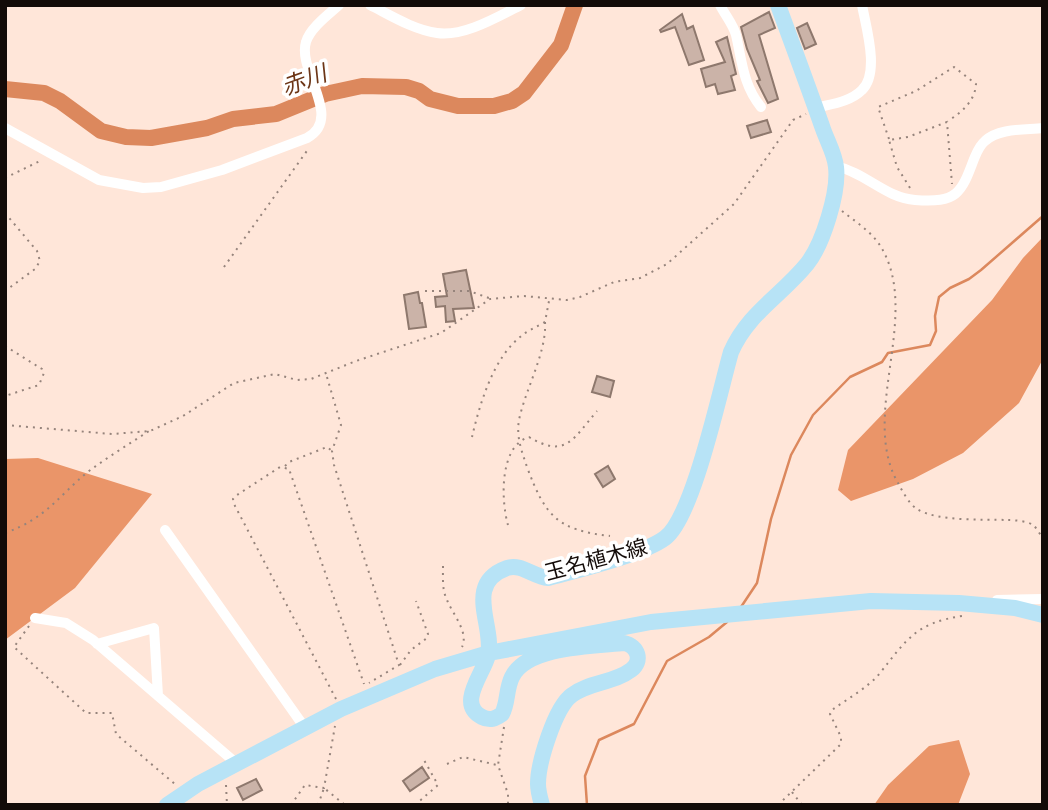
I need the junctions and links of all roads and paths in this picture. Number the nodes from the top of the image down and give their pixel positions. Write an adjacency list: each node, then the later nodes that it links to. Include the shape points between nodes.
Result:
1 (339, 5): 12 (street, via 305,44 322,117)
2 (370, 5): 3 (street, via 421,28 446,33)
3 (521, 5)
4 (720, 5): 7 (street, via 736,35 749,89)
5 (778, 5): 8 (main road, 玉名植木線)
6 (862, 5): 8 (street, via 871,64 867,84 855,95)
7 (761, 107)
8 (816, 108): 15 (main road, 玉名植木線); 25 (path, via 793,121 734,204 667,264 640,278 614,282 580,297)
9 (947, 122): 13 (path); 13 (path, via 972,101 976,84 954,66 916,91 878,107); 17 (path, via 950,178)
10 (5, 128): 14 (street)
11 (1043, 128): 17 (street, via 998,133 986,139)
12 (316, 134): 14 (street, via 253,161 153,188 99,180); 21 (path)
13 (889, 140): 18 (path)
14 (52, 156): 16 (path)
15 (836, 166): 18 (street); 19 (main road, 玉名植木線)
16 (5, 178)
17 (957, 194): 18 (street)
18 (915, 200)
19 (832, 202): 41 (path, via 880,246 893,280 893,352 885,415 892,473 899,486 919,510 953,518 1015,520 1032,525); 50 (main road, 玉名植木線, via 812,258 737,337 693,488 676,526 650,547 548,578 515,566 502,570 484,593)
20 (5, 213): 22 (path, via 40,261)
21 (224, 267)
22 (5, 291)
23 (425, 291): 24 (path, via 469,291)
24 (490, 299): 25 (path, via 523,296); 28 (path, via 441,333)
25 (549, 300): 26 (path)
26 (545, 322): 33 (path, via 510,347 488,387); 34 (path, via 519,420)
27 (5, 346): 29 (path, via 44,373 39,385)
28 (326, 375): 32 (path, via 298,380 275,374 234,383 184,416); 35 (path, via 341,425)
29 (5, 396)
30 (597, 411): 34 (path, via 562,447 541,445 529,437)
31 (5, 425): 32 (path, via 112,433)
32 (149, 431): 39 (path, via 89,471 46,513)
33 (472, 437)
34 (519, 442): 37 (path, via 506,464); 40 (path, via 547,511 573,527)
35 (332, 451): 36 (path, via 327,447); 51 (path)
36 (285, 466): 51 (path, via 365,685); 53 (path, via 233,499)
37 (508, 525)
38 (165, 530): 55 (street)
39 (5, 533)
40 (610, 536)
41 (1043, 538)
42 (443, 566): 49 (path, via 443,589 464,640)
43 (1043, 599): 45 (street)
44 (416, 601): 51 (path, via 429,634)
45 (961, 609): 46 (main road, via 1015,608); 50 (main road, via 871,601 799,607 651,622); 62 (path, via 906,639 879,674 832,710 841,744)
46 (1043, 615)
47 (35, 618): 48 (street, via 66,622); 61 (path, via 14,647 86,713 112,713 116,734)
48 (97, 644): 52 (street); 52 (street, via 154,628)
49 (460, 649)
50 (489, 653): 53 (main road, via 435,669); 54 (main road, 玉名植木線, via 471,703 483,718)
51 (399, 665)
52 (158, 696): 58 (street)
53 (337, 711): 55 (main road); 60 (path)
54 (499, 717): 59 (path, via 505,727); 70 (main road, via 513,676 537,657 624,643 638,653 633,669 580,690 561,706 539,775)
55 (305, 728): 58 (main road)
56 (424, 760): 68 (path, via 438,785)
57 (447, 764): 59 (path, via 463,757)
58 (232, 765): 61 (main road); 64 (path)
59 (498, 765): 69 (path)
60 (324, 788): 65 (path, via 305,785); 66 (path); 67 (path)
61 (185, 792): 63 (main road)
62 (791, 792): 71 (path); 72 (path)
63 (167, 805)
64 (228, 805)
65 (290, 805)
66 (318, 805)
67 (345, 805)
68 (415, 805)
69 (508, 805)
70 (542, 805)
71 (778, 805)
72 (802, 805)

